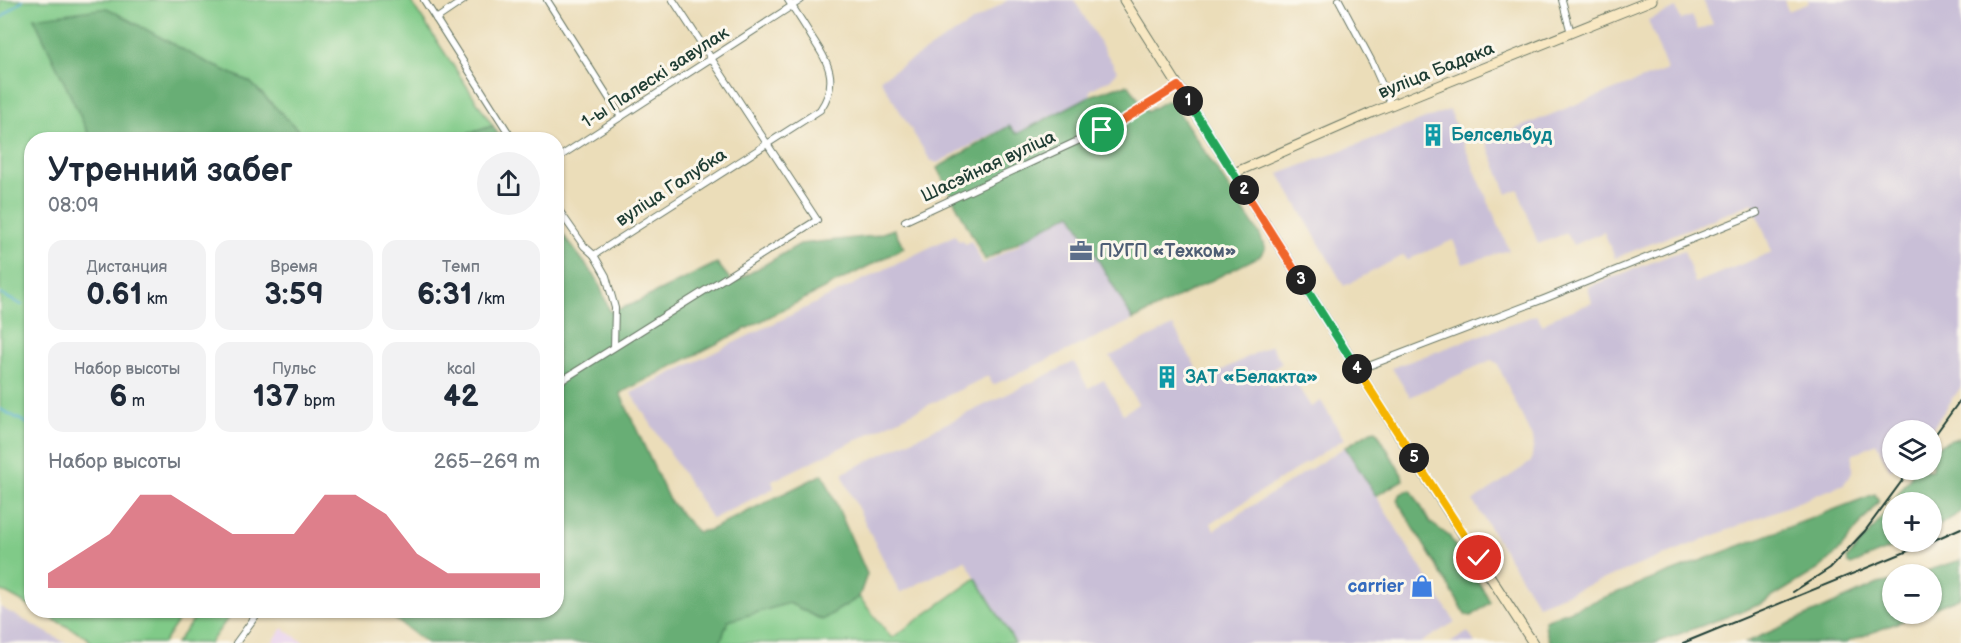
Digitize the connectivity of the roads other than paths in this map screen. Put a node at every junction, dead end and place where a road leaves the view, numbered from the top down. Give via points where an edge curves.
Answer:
1 (424, 0) edge
2 (464, 0) edge
3 (547, 0) edge
4 (673, 0) edge
5 (801, 0) edge
6 (1124, 0) edge
7 (1339, 0) edge
8 (1562, 0) edge
9 (1652, 0) edge
10 (790, 3) edge
11 (436, 19) junction
12 (1571, 33) junction
13 (711, 59) junction
14 (1178, 86) junction
15 (1391, 105) junction
16 (621, 117) junction
17 (508, 132) edge
18 (766, 143) junction
19 (564, 154) edge
20 (1234, 173) junction
21 (1757, 213) dead end
22 (564, 217) edge
23 (905, 221) dead end
24 (594, 255) junction
25 (614, 347) junction
26 (1358, 370) junction
27 (564, 379) edge
28 (254, 618) edge
29 (236, 643) edge
30 (1533, 643) edge

1 - 11 street
2 - 11 street
3 - 16 street
4 - 13 street
5 - 10 street, 1-ы Палескі завулак
6 - 14 main road
7 - 15 street
8 - 12 street
9 - 12 main road, вуліца Бадака
10 - 13 street, 1-ы Палескі завулак
10 - 18 street, вуліца Галубка via 823,54 831,86 820,110
11 - 17 street
12 - 15 main road, вуліца Бадака
13 - 16 street, 1-ы Палескі завулак
13 - 18 street
14 - 20 main road
14 - 23 street, Шасэйная вуліца via 1125,119
15 - 20 main road, вуліца Бадака
16 - 19 street, 1-ы Палескі завулак
18 - 24 street, вуліца Галубка
18 - 25 street via 817,220
20 - 26 main road
21 - 26 street
22 - 24 street
24 - 25 street via 606,276 615,308
25 - 27 street
26 - 30 main road
28 - 29 street

